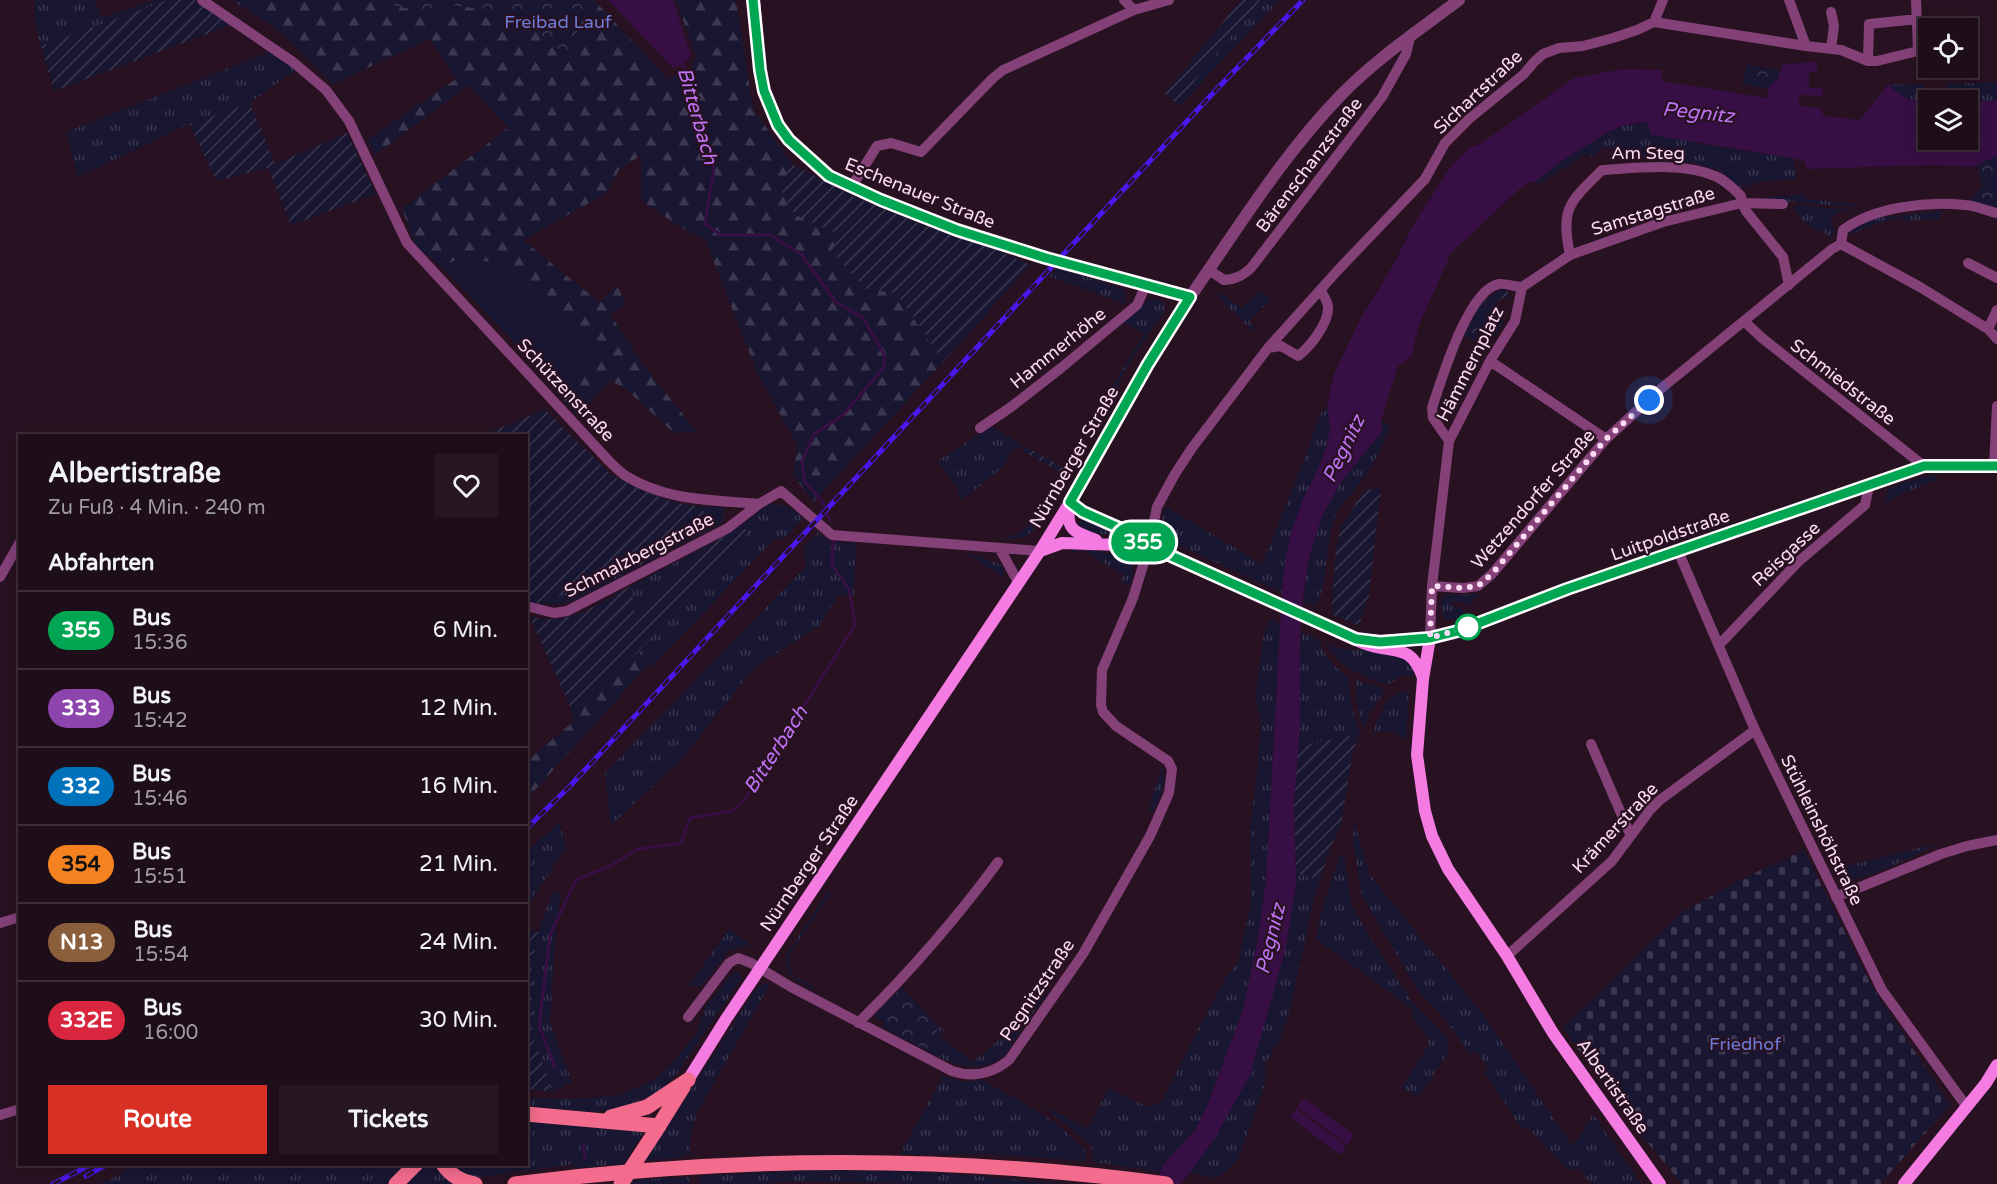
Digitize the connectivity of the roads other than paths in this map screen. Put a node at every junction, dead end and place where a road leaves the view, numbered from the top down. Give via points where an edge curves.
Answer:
1 (202, 0) edge
2 (754, 0) edge
3 (1124, 0) edge
4 (1169, 0) edge
5 (1459, 0) edge
6 (1663, 0) edge
7 (1789, 0) edge
8 (1916, 0) edge
9 (1134, 10) junction
10 (1831, 12) dead end
11 (1918, 19) joint
12 (1654, 22) junction
13 (1410, 38) junction
14 (1806, 46) junction
15 (1831, 49) junction
16 (1918, 51) edge
17 (1868, 61) junction
18 (852, 186) junction
19 (1742, 203) junction
20 (1783, 204) dead end
21 (1997, 213) edge
22 (1841, 244) junction
23 (1570, 255) junction
24 (1968, 263) dead end
25 (1209, 270) junction
26 (1997, 278) edge
27 (1146, 285) junction
28 (1789, 285) junction
29 (1522, 287) junction
30 (1320, 290) junction
31 (1190, 297) junction
32 (1997, 310) edge
33 (1744, 321) junction
34 (1988, 329) junction
35 (1997, 339) edge
36 (1268, 348) junction
37 (1490, 361) junction
38 (1997, 406) edge
39 (980, 428) dead end
40 (1606, 439) junction
41 (1449, 441) junction
42 (1924, 466) junction
43 (1995, 466) edge
44 (1869, 486) junction
45 (1070, 502) junction
46 (759, 504) junction
47 (1106, 544) junction
48 (1149, 546) junction
49 (1000, 549) junction
50 (1040, 551) junction
51 (1678, 551) junction
52 (15, 561) edge
53 (0, 577) edge
54 (1018, 582) junction
55 (1432, 586) junction
56 (528, 606) edge
57 (1430, 638) junction
58 (1356, 639) junction
59 (1719, 645) junction
60 (1423, 679) junction
61 (1103, 711) joint
62 (1755, 730) junction
63 (1591, 744) dead end
64 (1630, 834) junction
65 (1997, 840) edge
66 (998, 862) dead end
67 (1836, 897) junction
68 (18, 917) edge
69 (0, 923) edge
70 (1507, 956) junction
71 (760, 969) junction
72 (688, 1017) dead end
73 (858, 1023) junction
74 (1997, 1065) edge
75 (688, 1080) junction
76 (1967, 1107) junction
77 (18, 1110) edge
78 (528, 1114) edge
79 (0, 1115) edge
80 (590, 1119) junction
81 (657, 1129) junction
82 (414, 1166) edge
83 (445, 1166) edge
84 (396, 1184) edge
85 (475, 1184) edge
86 (515, 1184) edge
87 (621, 1184) edge
88 (1166, 1184) edge
89 (1660, 1184) edge
90 (1904, 1184) edge

1 - 46 street, Schützenstraße via 293,62 326,90 349,121 407,243 609,461 626,476 656,490 687,498
2 - 18 main road, Eschenauer Straße via 764,91 778,125 829,176
3 - 9 street
4 - 9 street
5 - 13 street, Nürnberger Straße
6 - 12 street
7 - 14 street
8 - 11 street
9 - 18 street via 1003,70 921,152 891,143 877,146
10 - 15 street
11 - 17 street via 1869,24
12 - 14 street
12 - 30 street, Sichartstraße via 1613,38 1543,54 1445,142 1425,179
13 - 25 street, Nürnberger Straße via 1376,63 1308,130
13 - 25 street, Bärenschanzstraße via 1406,54 1382,97 1251,268 1235,279 1224,280
14 - 15 street
15 - 17 street
16 - 17 street
18 - 27 main road, Eschenauer Straße via 957,230
19 - 20 street, Samstagstraße
19 - 23 street, Samstagstraße via 1663,222
19 - 23 street, Am Steg via 1732,187 1699,170 1602,170 1572,202 1567,214
19 - 28 street via 1783,257
21 - 22 street via 1968,205 1917,204 1857,220 1843,230
22 - 28 street, Wetzendorfer Straße
22 - 34 street
23 - 29 street
24 - 26 street
25 - 31 street, Nürnberger Straße
27 - 31 main road, Eschenauer Straße
27 - 39 street, Hammerhöhe via 1137,305
28 - 33 street, Wetzendorfer Straße
29 - 37 street, Hämmernplatz via 1515,321
29 - 41 street via 1500,284 1483,293 1453,344 1432,408 1433,418
30 - 36 street, Sichartstraße
30 - 36 street via 1328,305 1327,317 1304,351 1298,356 1281,346
31 - 45 main road, Nürnberger Straße
32 - 34 street
33 - 40 street, Wetzendorfer Straße
33 - 42 street, Schmiedstraße
34 - 35 street
36 - 48 street, Sichartstraße via 1175,474 1157,507
37 - 40 street
37 - 41 street, Hämmernplatz
38 - 43 street
40 - 55 street, Wetzendorfer Straße via 1478,586
41 - 55 street
42 - 43 main road, Luitpoldstraße
42 - 44 main road, Luitpoldstraße
44 - 51 main road, Luitpoldstraße
44 - 59 street, Reisgasse via 1865,505 1798,561
45 - 47 main road via 1067,521 1071,528
45 - 48 main road
45 - 50 main road, Nürnberger Straße
46 - 49 street, Schützenstraße via 781,491 832,535
46 - 56 street, Schmalzbergstraße via 728,528 567,611 554,613
47 - 48 main road
47 - 50 main road via 1062,543
48 - 58 main road
48 - 61 street, Sichartstraße via 1133,598 1102,670
49 - 50 street, Schützenstraße
49 - 54 street
50 - 54 main road, Nürnberger Straße
51 - 57 main road, Luitpoldstraße
51 - 59 street, Stühleinshöhstraße
52 - 53 street
54 - 71 main road, Nürnberger Straße
55 - 57 street
57 - 58 main road, Luitpoldstraße via 1380,642
57 - 60 main road, Albertistraße
58 - 60 main road via 1371,646 1405,651 1415,660
59 - 62 street, Stühleinshöhstraße
60 - 70 main road, Albertistraße via 1417,755 1432,836 1448,869
61 - 73 street, Pegnitzstraße via 1116,726 1168,761 1172,769 1169,794 1150,836 1083,954 1009,1060 981,1074 962,1074
62 - 64 street, Krämerstraße via 1660,800
62 - 67 street, Stühleinshöhstraße
63 - 64 street
64 - 70 street, Krämerstraße via 1611,861
65 - 67 street via 1941,854
66 - 73 street via 967,904
67 - 76 street, Stühleinshöhstraße via 1882,990
68 - 69 street
70 - 89 main road, Albertistraße via 1553,1033
71 - 72 street via 738,958 729,963
71 - 73 street, Pegnitzstraße
71 - 75 main road, Nürnberger Straße
74 - 76 main road
75 - 80 main road via 647,1107
75 - 81 main road
76 - 90 main road
77 - 79 street
78 - 80 main road
80 - 81 main road
81 - 87 main road, bridge
82 - 84 main road
83 - 85 main road via 460,1180
86 - 88 main road via 678,1168 850,1162 988,1167

